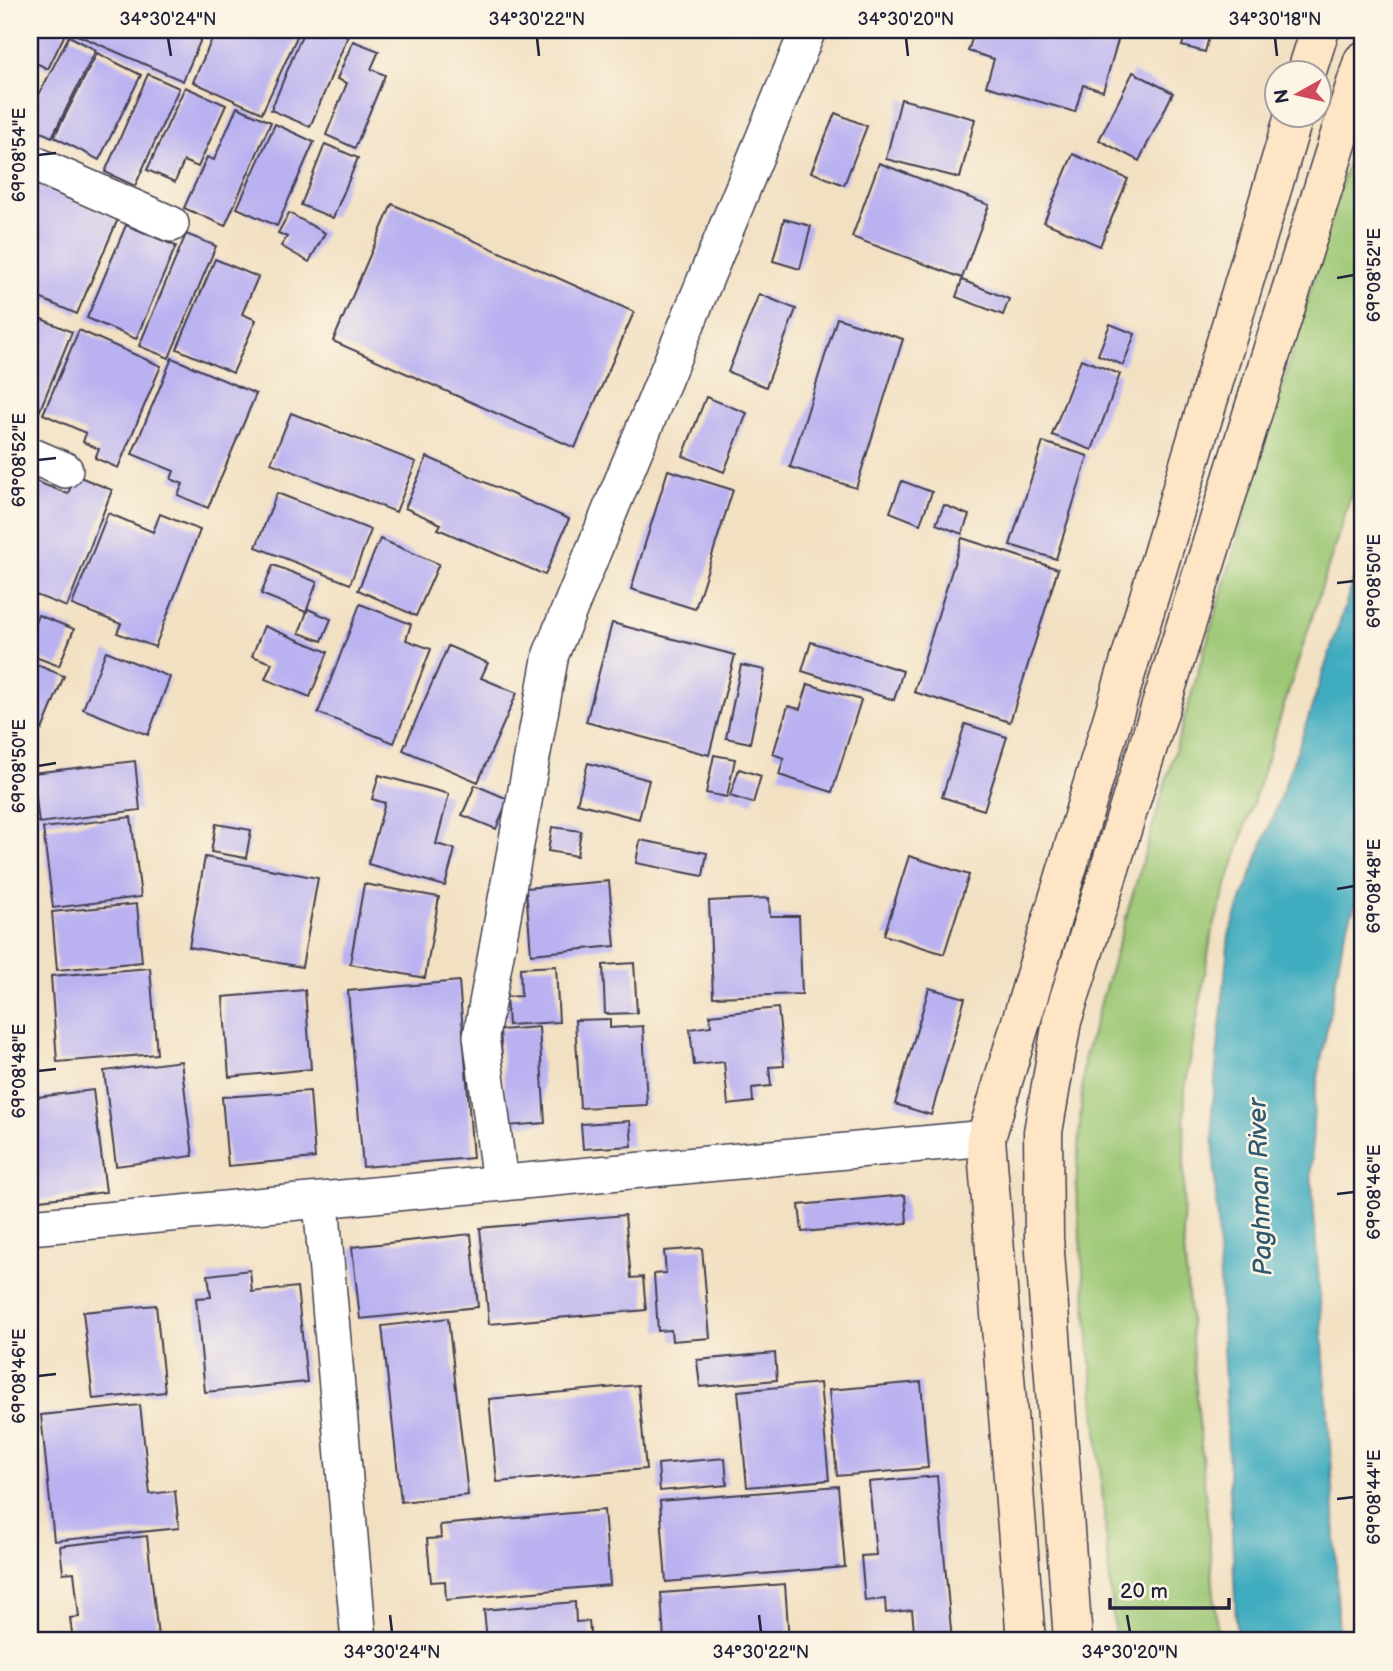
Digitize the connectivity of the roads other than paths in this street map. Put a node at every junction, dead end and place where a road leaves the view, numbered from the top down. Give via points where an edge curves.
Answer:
1 (808, 30) edge
2 (1320, 30) edge
3 (1310, 60) edge
4 (1363, 61) edge
5 (1290, 130) edge
6 (30, 162) edge
7 (171, 223) dead end
8 (30, 455) edge
9 (65, 470) dead end
10 (986, 1138) junction
11 (500, 1183) junction
12 (321, 1202) junction
13 (30, 1227) edge
14 (359, 1641) edge
15 (1026, 1641) edge
16 (1073, 1641) edge

1 - 11 street via 551,654 481,1036
2 - 3 main road
4 - 16 main road via 1060,1033 1042,1132 1044,1238
5 - 10 main road
6 - 7 street
8 - 9 street
10 - 11 street
10 - 15 main road
11 - 12 street
12 - 13 street
12 - 14 street

